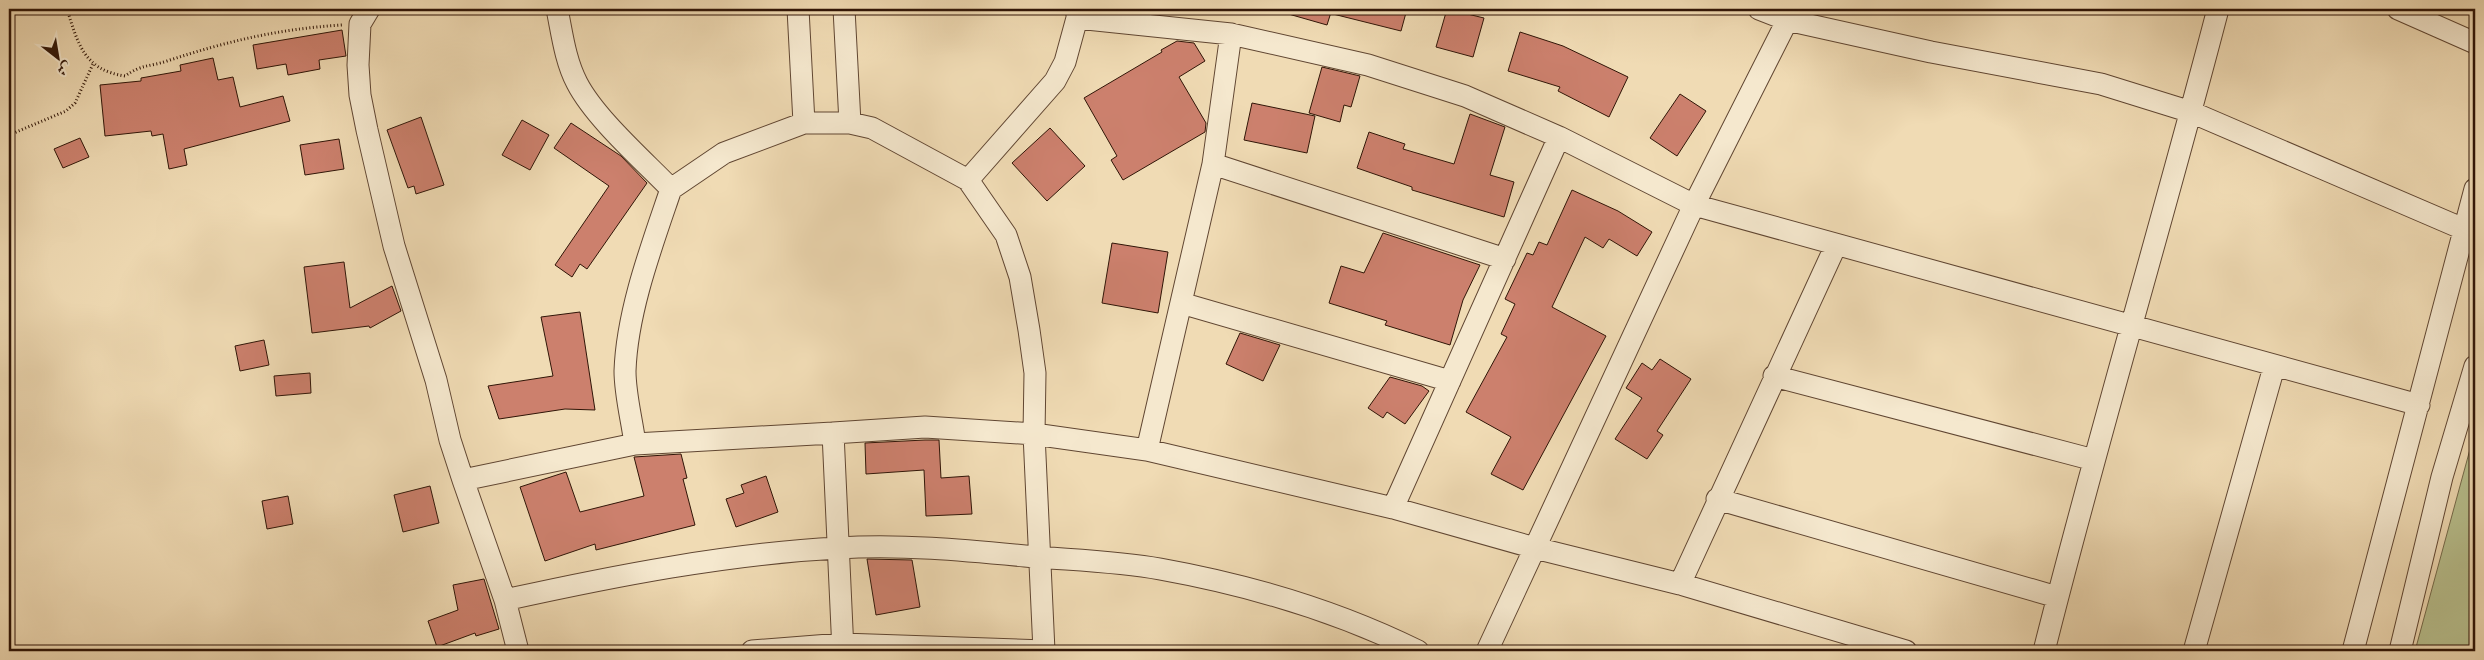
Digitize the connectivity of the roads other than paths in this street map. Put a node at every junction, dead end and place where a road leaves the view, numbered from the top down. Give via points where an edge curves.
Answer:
1 (557, 9) edge
2 (798, 9) edge
3 (844, 9) edge
4 (1759, 9) edge
5 (2218, 9) edge
6 (2398, 9) edge
7 (1077, 13) edge
8 (1790, 15) edge
9 (364, 16) edge
10 (1231, 34) junction
11 (2475, 43) edge
12 (2191, 112) junction
13 (804, 122) junction
14 (850, 123) junction
15 (1559, 138) junction
16 (1213, 164) junction
17 (968, 180) junction
18 (671, 189) junction
19 (2475, 189) edge
20 (1694, 205) junction
21 (2469, 231) edge
22 (1836, 245) junction
23 (1505, 259) junction
24 (1181, 303) junction
25 (2133, 326) junction
26 (2475, 366) edge
27 (2274, 367) junction
28 (1774, 376) junction
29 (1450, 381) junction
30 (2419, 405) junction
31 (833, 433) junction
32 (1034, 434) junction
33 (635, 444) junction
34 (1147, 450) junction
35 (2094, 460) junction
36 (463, 480) junction
37 (1717, 499) junction
38 (1393, 508) junction
39 (839, 548) junction
40 (1535, 548) junction
41 (1040, 557) junction
42 (1680, 584) junction
43 (2057, 597) junction
44 (505, 600) junction
45 (843, 648) edge
46 (518, 651) edge
47 (752, 651) edge
48 (1045, 651) edge
49 (1418, 651) edge
50 (1487, 651) edge
51 (1906, 651) edge
52 (2044, 651) edge
53 (2194, 651) edge
54 (2353, 651) edge
55 (2400, 651) edge

1 - 18 street via 568,63 592,107
2 - 13 street
3 - 14 street
4 - 8 street
5 - 12 street
6 - 11 street
7 - 10 street
7 - 17 street via 1065,62 1054,81
8 - 12 street via 1931,52 2100,84
8 - 20 street
9 - 36 street via 358,75 367,130 394,246
10 - 15 street via 1368,64 1465,96
10 - 16 street
12 - 21 street
12 - 25 street
13 - 14 street
13 - 18 street via 724,153
14 - 17 street via 872,128
15 - 20 street
15 - 23 street
16 - 23 street
16 - 24 street
17 - 32 street via 1006,235 1020,278 1035,374
18 - 33 street via 632,322 625,372
19 - 21 street
20 - 22 street
20 - 40 street
21 - 30 street
22 - 25 street
22 - 28 street
23 - 29 street
24 - 29 street
24 - 34 street
25 - 27 street
25 - 35 street
26 - 55 street via 2442,477
27 - 30 street
27 - 53 street
28 - 35 street
28 - 37 street
29 - 38 street
30 - 54 street
31 - 32 street via 925,427
31 - 33 street
31 - 39 street
32 - 34 street
32 - 41 street
33 - 36 street
34 - 38 street
35 - 43 street
36 - 44 street
37 - 42 street
37 - 43 street
38 - 40 street
39 - 41 street via 942,548
39 - 44 street via 716,561 595,580
39 - 45 street
40 - 42 street
40 - 50 street
41 - 48 street
41 - 49 street via 1158,568 1263,591 1376,631
42 - 51 street
43 - 52 street
44 - 46 street
45 - 47 street
45 - 48 street

